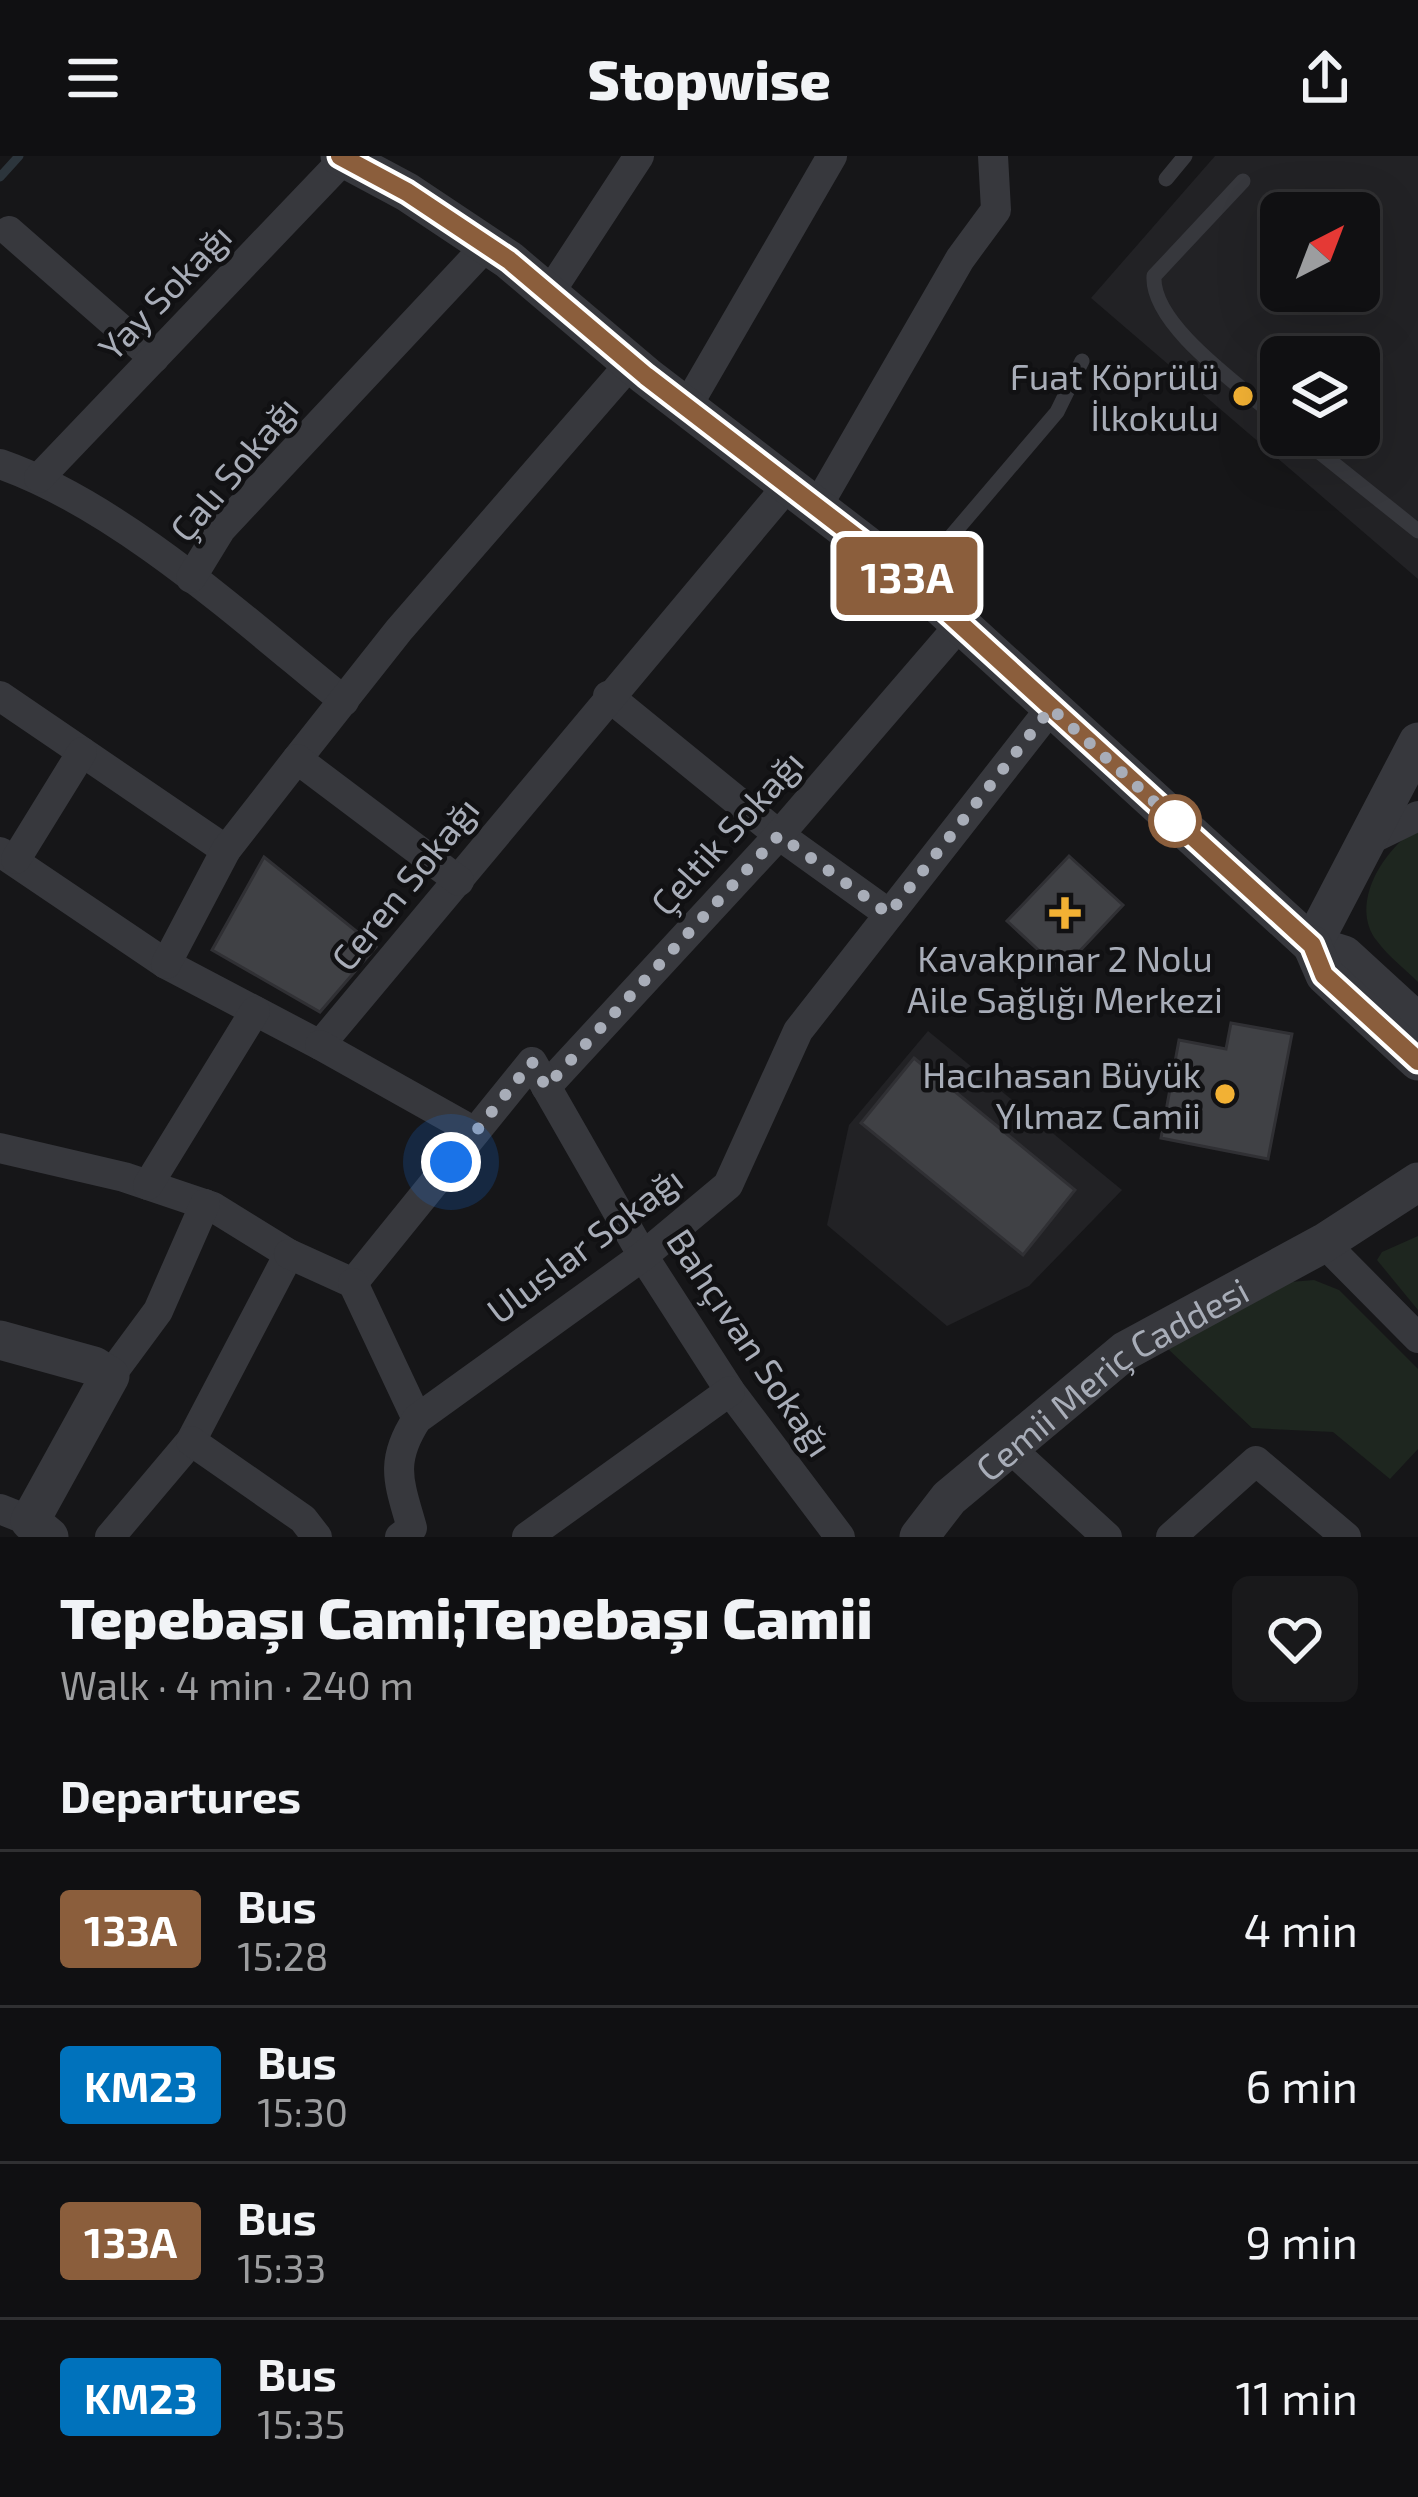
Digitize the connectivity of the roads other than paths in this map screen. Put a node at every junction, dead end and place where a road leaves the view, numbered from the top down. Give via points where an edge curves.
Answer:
1 (638, 156) edge
2 (832, 156) edge
3 (993, 156) edge
4 (1185, 156) edge
5 (343, 157) edge
6 (1166, 179) dead end
7 (1243, 181) dead end
8 (9, 232) dead end
9 (487, 245) junction
10 (550, 292) junction
11 (154, 358) junction
12 (1082, 361) dead end
13 (630, 364) junction
14 (1260, 402) edge
15 (686, 408) junction
16 (1324, 456) edge
17 (0, 464) edge
18 (39, 478) junction
19 (804, 494) junction
20 (1418, 531) edge
21 (191, 578) junction
22 (913, 581) junction
23 (959, 626) junction
24 (0, 696) edge
25 (608, 697) junction
26 (344, 700) junction
27 (1051, 708) junction
28 (1418, 742) edge
29 (82, 752) junction
30 (297, 759) junction
31 (1418, 816) edge
32 (779, 835) junction
33 (1367, 841) junction
34 (226, 850) junction
35 (8, 855) edge
36 (459, 881) junction
37 (889, 914) junction
38 (1312, 945) junction
39 (166, 964) junction
40 (255, 1011) junction
41 (1418, 1023) edge
42 (320, 1045) junction
43 (1418, 1061) edge
44 (539, 1074) junction
45 (475, 1132) junction
46 (0, 1148) edge
47 (148, 1185) junction
48 (1418, 1186) edge
49 (205, 1204) junction
50 (1400, 1208) edge
51 (1324, 1243) junction
52 (289, 1254) junction
53 (643, 1256) junction
54 (353, 1283) junction
55 (1418, 1338) edge
56 (0, 1340) edge
57 (110, 1376) junction
58 (730, 1391) junction
59 (417, 1419) junction
60 (191, 1441) junction
61 (1012, 1450) junction
62 (26, 1522) edge
63 (548, 1531) edge
64 (411, 1534) edge
65 (110, 1537) edge
66 (317, 1537) edge
67 (841, 1537) edge
68 (919, 1537) edge
69 (1108, 1537) edge
70 (1171, 1537) edge
71 (1346, 1537) edge

1 - 10 street
2 - 15 street
3 - 19 street, Ceren Sokağı via 996,210
4 - 6 lane
5 - 9 street
5 - 11 street, Yay Sokağı
7 - 14 lane via 1154,275 1153,296 1169,321
8 - 11 street
9 - 10 street
9 - 21 street, Çalı Sokağı via 221,530
10 - 13 street
11 - 18 street, Yay Sokağı
12 - 22 lane via 1057,412
13 - 15 street
13 - 26 street
15 - 19 street
16 - 20 lane
17 - 18 street, Çalı Sokağı
18 - 21 street, Çalı Sokağı
19 - 22 street
19 - 25 street, Ceren Sokağı
21 - 26 street
22 - 23 street
23 - 27 street
23 - 32 street, Çeltik Sokağı
24 - 29 street
25 - 32 street
25 - 36 street, Ceren Sokağı
26 - 30 street
27 - 37 street, Uluslar Sokağı
27 - 38 street
28 - 33 street
29 - 34 street
29 - 35 street
30 - 34 street
30 - 36 street
31 - 33 street
32 - 37 street
32 - 44 street, Çeltik Sokağı
33 - 38 street
34 - 39 street
35 - 39 street
36 - 42 street, Ceren Sokağı
37 - 53 street, Uluslar Sokağı via 798,1031 728,1185
38 - 41 street via 1344,955
38 - 43 street via 1324,975
39 - 40 street
40 - 42 street
40 - 47 street
42 - 45 street
44 - 45 street, Çeltik Sokağı
44 - 53 street, Bahçıvan Sokağı
45 - 54 street, Çeltik Sokağı
46 - 47 street
47 - 49 street
48 - 50 street, Cemii Meriç Caddesi
49 - 52 street
49 - 57 street via 158,1311
50 - 51 street, Cemii Meriç Caddesi
51 - 55 street
51 - 61 street, Cemii Meriç Caddesi via 1125,1351
52 - 54 street
52 - 60 street
53 - 58 street, Bahçıvan Sokağı
53 - 59 street, Uluslar Sokağı
54 - 59 street
56 - 57 street
57 - 62 street
58 - 63 street
58 - 67 street, Bahçıvan Sokağı
59 - 64 street via 400,1445 397,1476
60 - 65 street
60 - 66 street
61 - 68 street, Cemii Meriç Caddesi via 949,1498
61 - 69 street
70 - 71 street via 1256,1461

